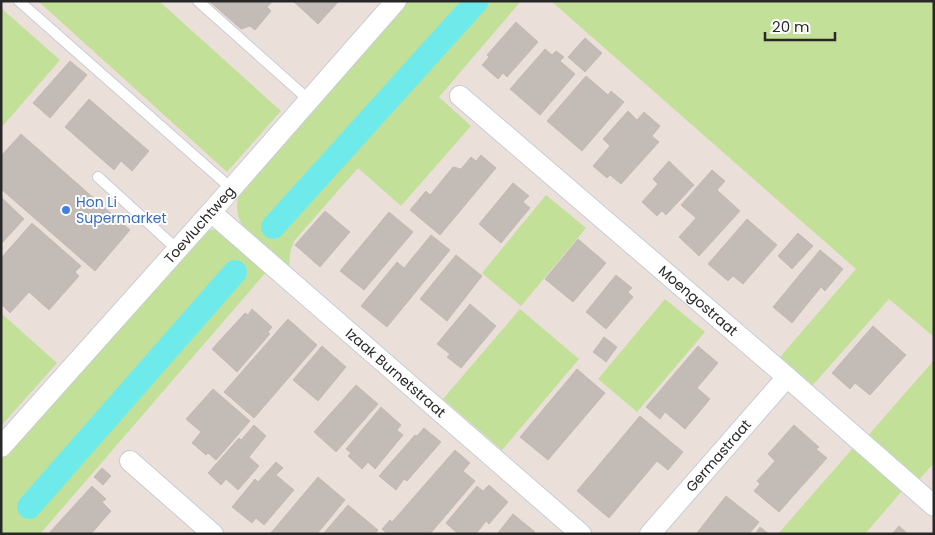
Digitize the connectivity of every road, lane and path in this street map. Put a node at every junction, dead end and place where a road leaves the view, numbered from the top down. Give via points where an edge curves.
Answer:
1 (19, 1) edge
2 (198, 1) edge
3 (396, 1) edge
4 (460, 96) dead end
5 (310, 100) junction
6 (98, 177) dead end
7 (232, 189) junction
8 (212, 212) junction
9 (178, 250) junction
10 (787, 377) junction
11 (1, 447) edge
12 (130, 461) dead end
13 (934, 506) edge
14 (214, 534) edge
15 (580, 534) edge
16 (650, 534) edge

1 - 7 lane
2 - 5 lane
3 - 5 street, Toevluchtweg
4 - 10 street, Moengostraat
5 - 7 street, Toevluchtweg
6 - 9 lane
7 - 8 street, Toevluchtweg
8 - 9 street, Toevluchtweg
8 - 15 street, Izaak Burnetstraat
9 - 11 street, Toevluchtweg
10 - 13 street, Moengostraat
10 - 16 street, Germastraat
12 - 14 street

